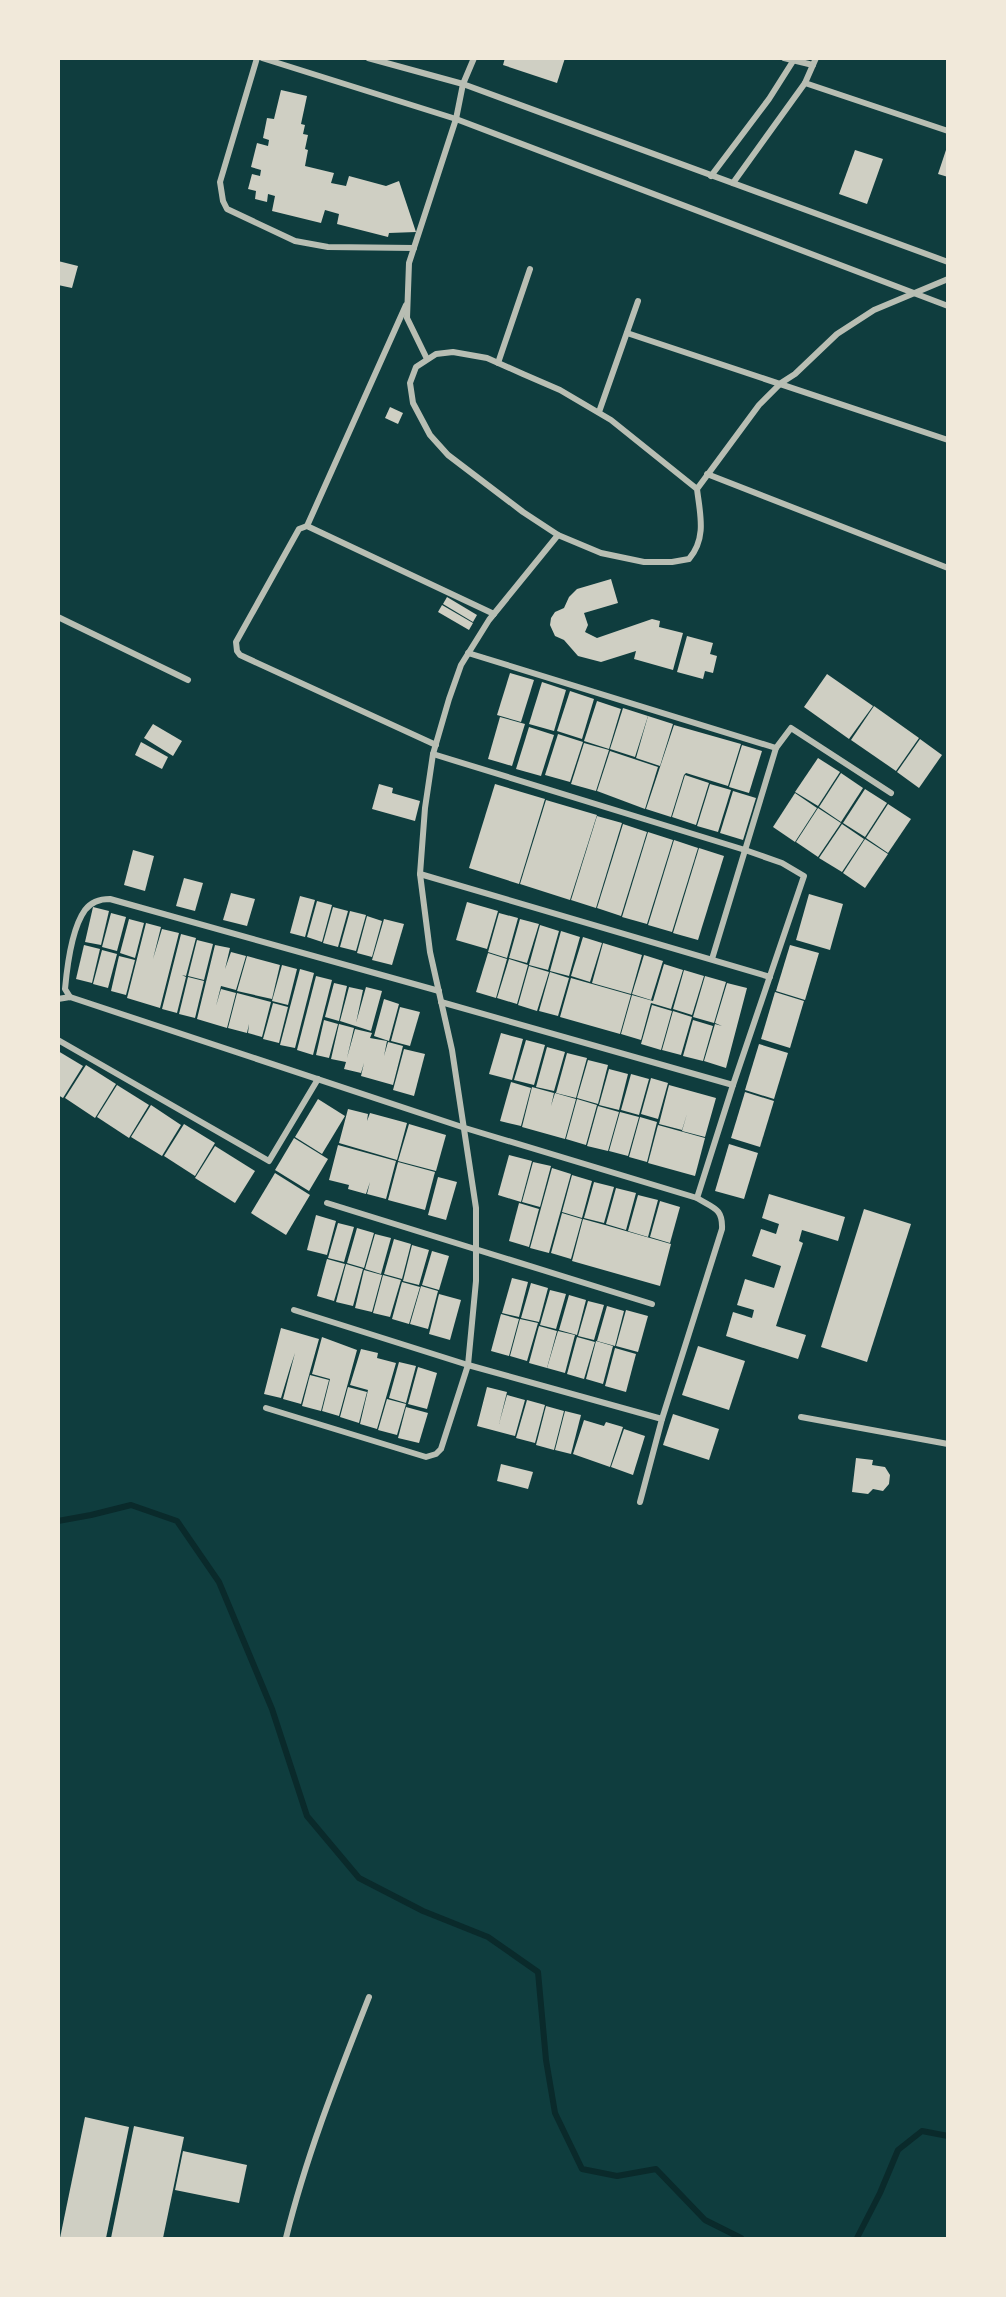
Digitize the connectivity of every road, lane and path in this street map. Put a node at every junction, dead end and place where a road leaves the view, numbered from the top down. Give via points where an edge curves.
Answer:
1 (257, 58) edge
2 (262, 58) edge
3 (369, 58) edge
4 (474, 58) edge
5 (784, 58) edge
6 (816, 58) edge
7 (794, 60) edge
8 (813, 65) junction
9 (805, 83) junction
10 (464, 84) junction
11 (456, 119) junction
12 (948, 130) edge
13 (711, 176) junction
14 (733, 183) junction
15 (414, 248) junction
16 (948, 262) edge
17 (530, 268) dead end
18 (948, 279) edge
19 (914, 294) junction
20 (408, 299) junction
21 (638, 301) dead end
22 (948, 306) edge
23 (627, 333) junction
24 (427, 359) junction
25 (498, 363) junction
26 (781, 382) junction
27 (598, 412) junction
28 (948, 440) edge
29 (707, 474) junction
30 (697, 489) junction
31 (307, 526) junction
32 (558, 535) junction
33 (948, 568) edge
34 (494, 614) junction
35 (58, 617) edge
36 (468, 653) junction
37 (188, 680) dead end
38 (436, 745) junction
39 (776, 748) junction
40 (434, 754) junction
41 (891, 793) dead end
42 (746, 850) junction
43 (420, 874) junction
44 (712, 960) junction
45 (770, 977) junction
46 (439, 991) junction
47 (70, 997) junction
48 (58, 999) edge
49 (441, 1002) junction
50 (58, 1040) edge
51 (318, 1079) junction
52 (733, 1085) junction
53 (465, 1128) junction
54 (697, 1198) junction
55 (327, 1203) dead end
56 (475, 1249) junction
57 (652, 1304) dead end
58 (294, 1310) dead end
59 (468, 1365) junction
60 (266, 1408) dead end
61 (801, 1417) dead end
62 (662, 1419) junction
63 (948, 1444) edge
64 (640, 1502) dead end
65 (369, 1997) dead end
66 (286, 2238) edge

1 - 15 street via 220,182 226,209 296,242
2 - 11 street
3 - 10 street
4 - 10 street
5 - 7 street
6 - 8 street
7 - 8 street
7 - 13 street
8 - 9 street
9 - 12 street
9 - 14 street
10 - 11 street
10 - 13 street
11 - 15 street
11 - 19 street
13 - 14 street
14 - 16 street
15 - 20 street
17 - 25 street
18 - 19 street
19 - 22 street
19 - 26 street via 874,309 837,334 795,374
20 - 24 street via 407,318
20 - 31 street
21 - 23 street
23 - 26 street
23 - 27 street
24 - 25 street via 453,352
24 - 32 street via 416,367 410,383 413,404 430,435 448,455
25 - 27 street via 560,390
26 - 28 street
26 - 29 street
27 - 30 street
29 - 30 street
29 - 33 street
30 - 32 street via 702,529 696,551 689,559 644,562 601,553
31 - 34 street
31 - 38 street via 299,529 236,642 237,651
32 - 34 street
34 - 36 street
35 - 37 street
36 - 38 street
36 - 39 street
38 - 40 street
39 - 41 street via 791,728
39 - 42 street
40 - 42 street
40 - 43 street
42 - 44 street
42 - 45 street via 782,862 804,876
43 - 44 street
43 - 46 street
44 - 45 street
45 - 52 street
46 - 47 street via 101,899 85,910 78,924 66,975 65,989
46 - 49 street
47 - 48 street
47 - 51 street
49 - 52 street
49 - 53 street
50 - 51 street via 269,1161
51 - 53 street
52 - 54 street
53 - 54 street
53 - 56 street via 476,1208
54 - 62 street via 721,1213 722,1229
55 - 56 street
56 - 57 street
56 - 59 street
58 - 59 street
59 - 60 street via 441,1449 430,1457
59 - 62 street
61 - 63 street
62 - 64 street
65 - 66 street via 339,2073

